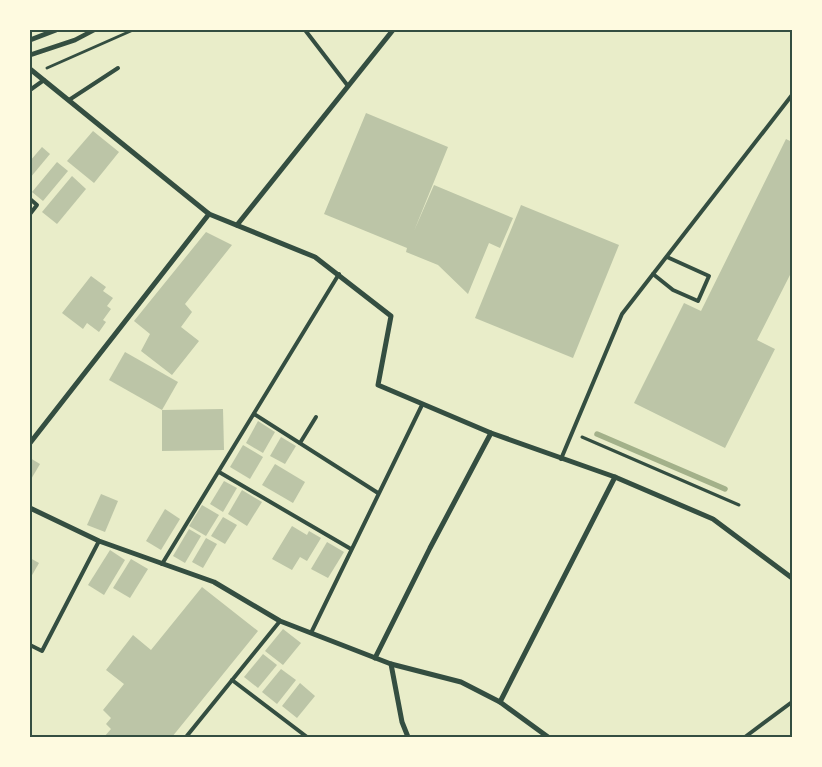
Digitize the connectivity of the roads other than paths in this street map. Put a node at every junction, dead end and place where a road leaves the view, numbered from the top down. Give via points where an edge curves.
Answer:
1 (56, 30) edge
2 (94, 30) edge
3 (304, 30) edge
4 (392, 30) edge
5 (30, 40) edge
6 (30, 55) edge
7 (118, 68) dead end
8 (32, 71) edge
9 (44, 80) junction
10 (348, 86) junction
11 (30, 90) edge
12 (792, 95) edge
13 (69, 100) junction
14 (30, 199) edge
15 (30, 214) edge
16 (209, 214) junction
17 (237, 225) junction
18 (667, 256) junction
19 (340, 274) junction
20 (653, 274) junction
21 (422, 405) junction
22 (254, 414) junction
23 (316, 418) dead end
24 (491, 433) junction
25 (30, 443) edge
26 (300, 443) junction
27 (561, 459) junction
28 (219, 472) junction
29 (615, 477) junction
30 (378, 494) junction
31 (30, 508) edge
32 (99, 541) junction
33 (351, 549) junction
34 (162, 564) junction
35 (792, 578) edge
36 (280, 621) junction
37 (311, 634) junction
38 (30, 645) edge
39 (375, 658) junction
40 (391, 664) junction
41 (232, 680) junction
42 (500, 702) junction
43 (792, 702) edge
44 (186, 737) edge
45 (307, 737) edge
46 (408, 737) edge
47 (548, 737) edge
48 (745, 737) edge

1 - 5 street
2 - 6 street
3 - 10 lane
4 - 10 street
7 - 13 lane
8 - 9 street
9 - 11 lane
9 - 13 street
10 - 17 street
12 - 18 lane
13 - 16 street
14 - 15 lane via 37,205
16 - 17 street
16 - 25 street
17 - 19 street via 315,257
18 - 20 lane
18 - 20 lane via 709,276 698,301 673,290
19 - 21 street via 391,316 378,385
19 - 22 lane
20 - 27 lane via 622,314
21 - 24 street
21 - 30 lane
22 - 26 lane
22 - 28 lane
23 - 26 lane
24 - 27 street
24 - 39 street
26 - 30 lane
27 - 29 street
28 - 33 lane
28 - 34 lane
29 - 35 street via 713,519
29 - 42 street
30 - 33 lane
31 - 32 street
32 - 34 street
32 - 38 lane via 42,651
33 - 37 lane
34 - 36 street via 214,582
36 - 37 street
36 - 41 lane
37 - 39 street
39 - 40 street
40 - 42 street via 460,682
40 - 46 street
41 - 44 lane
41 - 45 lane
42 - 47 street
43 - 48 lane

